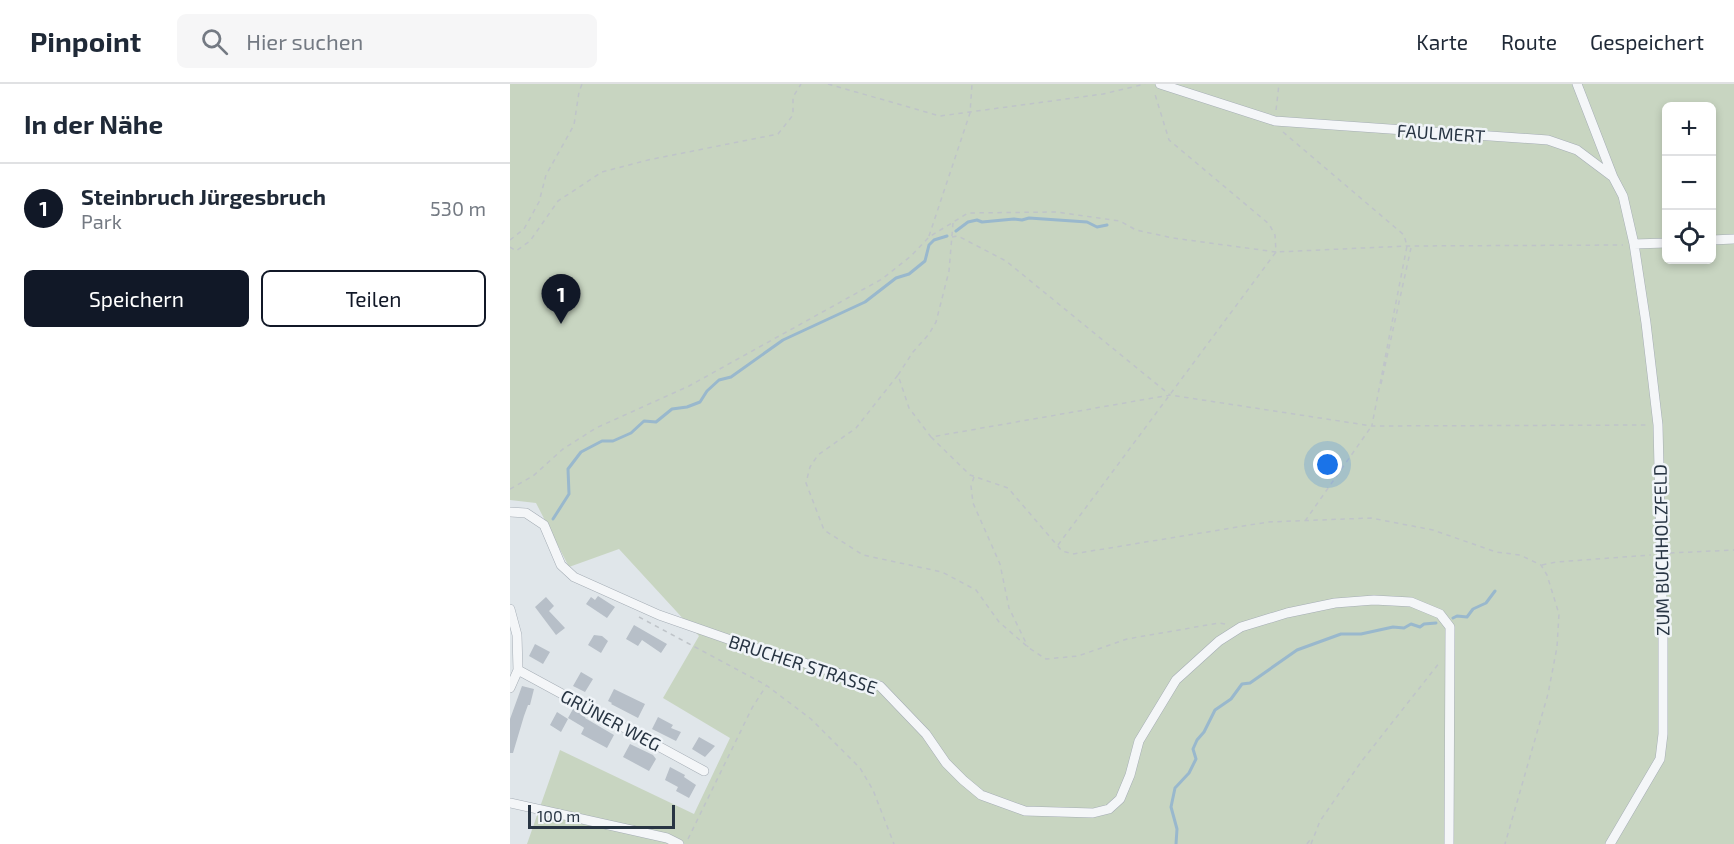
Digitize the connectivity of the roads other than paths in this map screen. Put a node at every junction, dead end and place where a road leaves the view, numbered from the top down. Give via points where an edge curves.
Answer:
1 (1160, 84) edge
2 (1577, 84) edge
3 (1613, 177) junction
4 (1734, 238) edge
5 (1716, 240) edge
6 (1662, 243) edge
7 (1634, 244) junction
8 (510, 512) edge
9 (526, 513) junction
10 (510, 518) edge
11 (510, 609) edge
12 (518, 670) junction
13 (510, 688) edge
14 (704, 771) dead end
15 (510, 803) edge
16 (681, 844) edge
17 (1449, 844) edge
18 (1610, 844) edge

1 - 3 street, FAULMERT via 1271,121 1548,140 1577,150
2 - 3 street
3 - 7 street, FAULMERT via 1623,196
4 - 5 street
6 - 7 street
7 - 18 street, ZUM BUCHHOLZFELD via 1658,424 1663,734 1660,759
8 - 9 street
9 - 10 street
9 - 17 street, BRUCHER STRASSE via 544,525 561,565 574,577 659,615 880,686 963,780 981,795 1025,811 1093,813 1109,809 1120,799 1139,741 1176,680 1219,641 1241,627 1335,603 1411,602 1440,614 1450,627
11 - 12 street via 517,635
12 - 13 street
12 - 14 street, GRÜNER WEG
15 - 16 street

